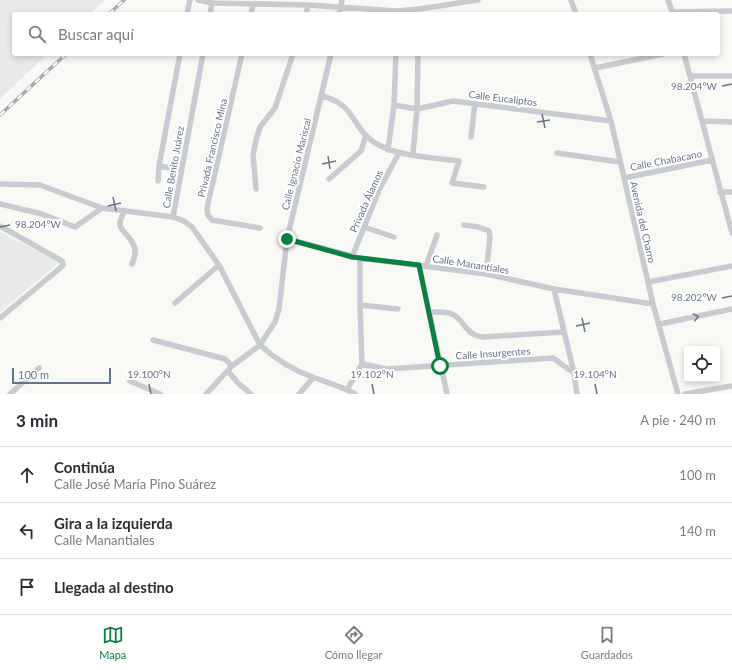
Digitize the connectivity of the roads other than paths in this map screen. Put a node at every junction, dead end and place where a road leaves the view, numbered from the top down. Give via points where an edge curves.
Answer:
1 (190, 0) edge
2 (198, 0) edge
3 (342, 0) edge
4 (478, 0) edge
5 (572, 0) edge
6 (668, 0) edge
7 (212, 3) junction
8 (253, 4) junction
9 (308, 5) junction
10 (341, 7) junction
11 (732, 10) edge
12 (187, 12) edge
13 (210, 12) edge
14 (251, 12) edge
15 (306, 12) edge
16 (340, 12) edge
17 (397, 12) edge
18 (419, 12) edge
19 (575, 12) edge
20 (672, 12) edge
21 (692, 12) edge
22 (180, 56) edge
23 (203, 56) edge
24 (242, 56) edge
25 (292, 56) edge
26 (330, 56) edge
27 (396, 56) edge
28 (418, 56) edge
29 (591, 56) edge
30 (653, 56) edge
31 (685, 56) edge
32 (595, 68) junction
33 (690, 76) junction
34 (732, 76) edge
35 (321, 96) junction
36 (475, 103) junction
37 (394, 105) junction
38 (417, 109) junction
39 (611, 121) junction
40 (703, 121) junction
41 (732, 122) edge
42 (366, 135) junction
43 (471, 137) dead end
44 (388, 150) junction
45 (398, 153) junction
46 (557, 153) dead end
47 (413, 154) junction
48 (712, 160) junction
49 (620, 162) junction
50 (159, 166) junction
51 (182, 170) junction
52 (624, 178) junction
53 (329, 179) dead end
54 (158, 181) dead end
55 (0, 184) edge
56 (484, 187) dead end
57 (256, 188) dead end
58 (720, 192) junction
59 (732, 192) edge
60 (0, 204) edge
61 (732, 205) edge
62 (725, 206) junction
63 (102, 208) junction
64 (125, 211) junction
65 (174, 217) junction
66 (464, 225) dead end
67 (0, 226) edge
68 (364, 227) junction
69 (260, 228) dead end
70 (732, 233) edge
71 (437, 235) dead end
72 (394, 236) dead end
73 (287, 239) junction
74 (352, 257) junction
75 (360, 258) junction
76 (132, 264) dead end
77 (219, 265) junction
78 (419, 265) junction
79 (426, 266) junction
80 (732, 266) edge
81 (486, 274) junction
82 (648, 282) junction
83 (554, 290) junction
84 (175, 303) dead end
85 (653, 304) junction
86 (360, 305) junction
87 (398, 309) dead end
88 (732, 309) edge
89 (429, 312) junction
90 (0, 318) edge
91 (660, 324) junction
92 (563, 332) junction
93 (153, 340) dead end
94 (260, 345) junction
95 (362, 364) junction
96 (232, 366) junction
97 (440, 366) junction
98 (39, 368) dead end
99 (228, 371) junction
100 (574, 373) junction
101 (313, 378) junction
102 (130, 381) dead end
103 (732, 386) edge
104 (347, 390) junction
105 (10, 394) edge
106 (160, 394) edge
107 (206, 394) edge
108 (251, 394) edge
109 (299, 394) edge
110 (355, 394) edge
111 (447, 394) edge
112 (577, 394) edge
113 (678, 394) edge
114 (685, 394) edge

1 - 12 street
2 - 7 street
3 - 10 street
4 - 18 street
5 - 19 street
6 - 20 street
7 - 8 street
7 - 13 street
8 - 9 street
8 - 14 street
9 - 10 street
9 - 15 street
10 - 16 street
10 - 17 street
11 - 21 street
17 - 18 street
22 - 50 street
23 - 51 street, Calle Benito Juárez
24 - 69 street, Privada Francisco Mina via 207,208 212,220
25 - 57 street via 275,108 260,126 256,140 253,155
26 - 35 street, Calle Ignacio Mariscal
27 - 37 street
28 - 38 street
29 - 32 street, Avenida del Charro
30 - 32 street
31 - 33 street
32 - 39 street, Avenida del Charro
33 - 34 street
33 - 40 street
35 - 42 street via 341,103
35 - 73 street, Calle Ignacio Mariscal
36 - 38 street, Calle Eucaliptos via 453,101
36 - 39 street, Calle Eucaliptos
36 - 43 street
37 - 38 street, Calle Eucaliptos
37 - 44 street
38 - 47 street
39 - 49 street, Avenida del Charro
40 - 41 street
40 - 48 street
42 - 44 street
42 - 53 street via 361,151
44 - 45 street
45 - 47 street
45 - 68 street, Privada Álamos
46 - 49 street
47 - 56 street via 459,161 452,183
48 - 52 street, Calle Chabacano
48 - 58 street
49 - 52 street, Avenida del Charro
50 - 51 street
50 - 54 street
51 - 65 street, Calle Benito Juárez
52 - 82 street, Avenida del Charro
55 - 63 street via 40,185
58 - 59 street
58 - 62 street
60 - 63 street via 42,214 74,226
61 - 62 street
62 - 70 street
63 - 64 street
64 - 65 street
64 - 76 street via 119,224 134,245
65 - 77 street, Calle Benito Juárez via 192,227
66 - 81 street via 489,231
67 - 90 street via 62,261 63,265
68 - 72 street
68 - 74 street, Privada Álamos
71 - 79 street
73 - 74 street, Calle Manantiales
73 - 94 street, Calle Ignacio Mariscal via 279,309 275,322
74 - 75 street, Calle Manantiales
75 - 78 street, Calle Manantiales
75 - 86 street
77 - 84 street
77 - 94 street, Calle Benito Juárez
78 - 79 street, Calle Manantiales
78 - 89 street
79 - 81 street, Calle Manantiales
80 - 82 street
81 - 83 street, Calle Manantiales
82 - 85 street, Avenida del Charro
83 - 85 street, Calle Manantiales
83 - 92 street
85 - 91 street, Avenida del Charro
86 - 87 street
86 - 95 street
91 -> 88 street
89 - 92 street via 452,314 468,330 484,337
89 - 97 street
91 - 113 street, Avenida del Charro
92 - 100 street
93 - 96 street via 225,359
94 - 96 street, Calle Ignacio Mariscal
94 - 101 street, Calle Benito Juárez via 276,358
95 - 97 street, Calle Insurgentes via 387,369
95 - 104 street
96 - 99 street, Calle Ignacio Mariscal
97 - 100 street, Calle Insurgentes via 553,358
97 - 111 street
98 - 105 street
99 - 107 street, Calle Ignacio Mariscal
99 - 108 street
100 - 112 street
101 - 104 street, Calle Benito Juárez
101 - 109 street
102 - 106 street
103 - 114 street
104 - 110 street, Calle Benito Juárez

